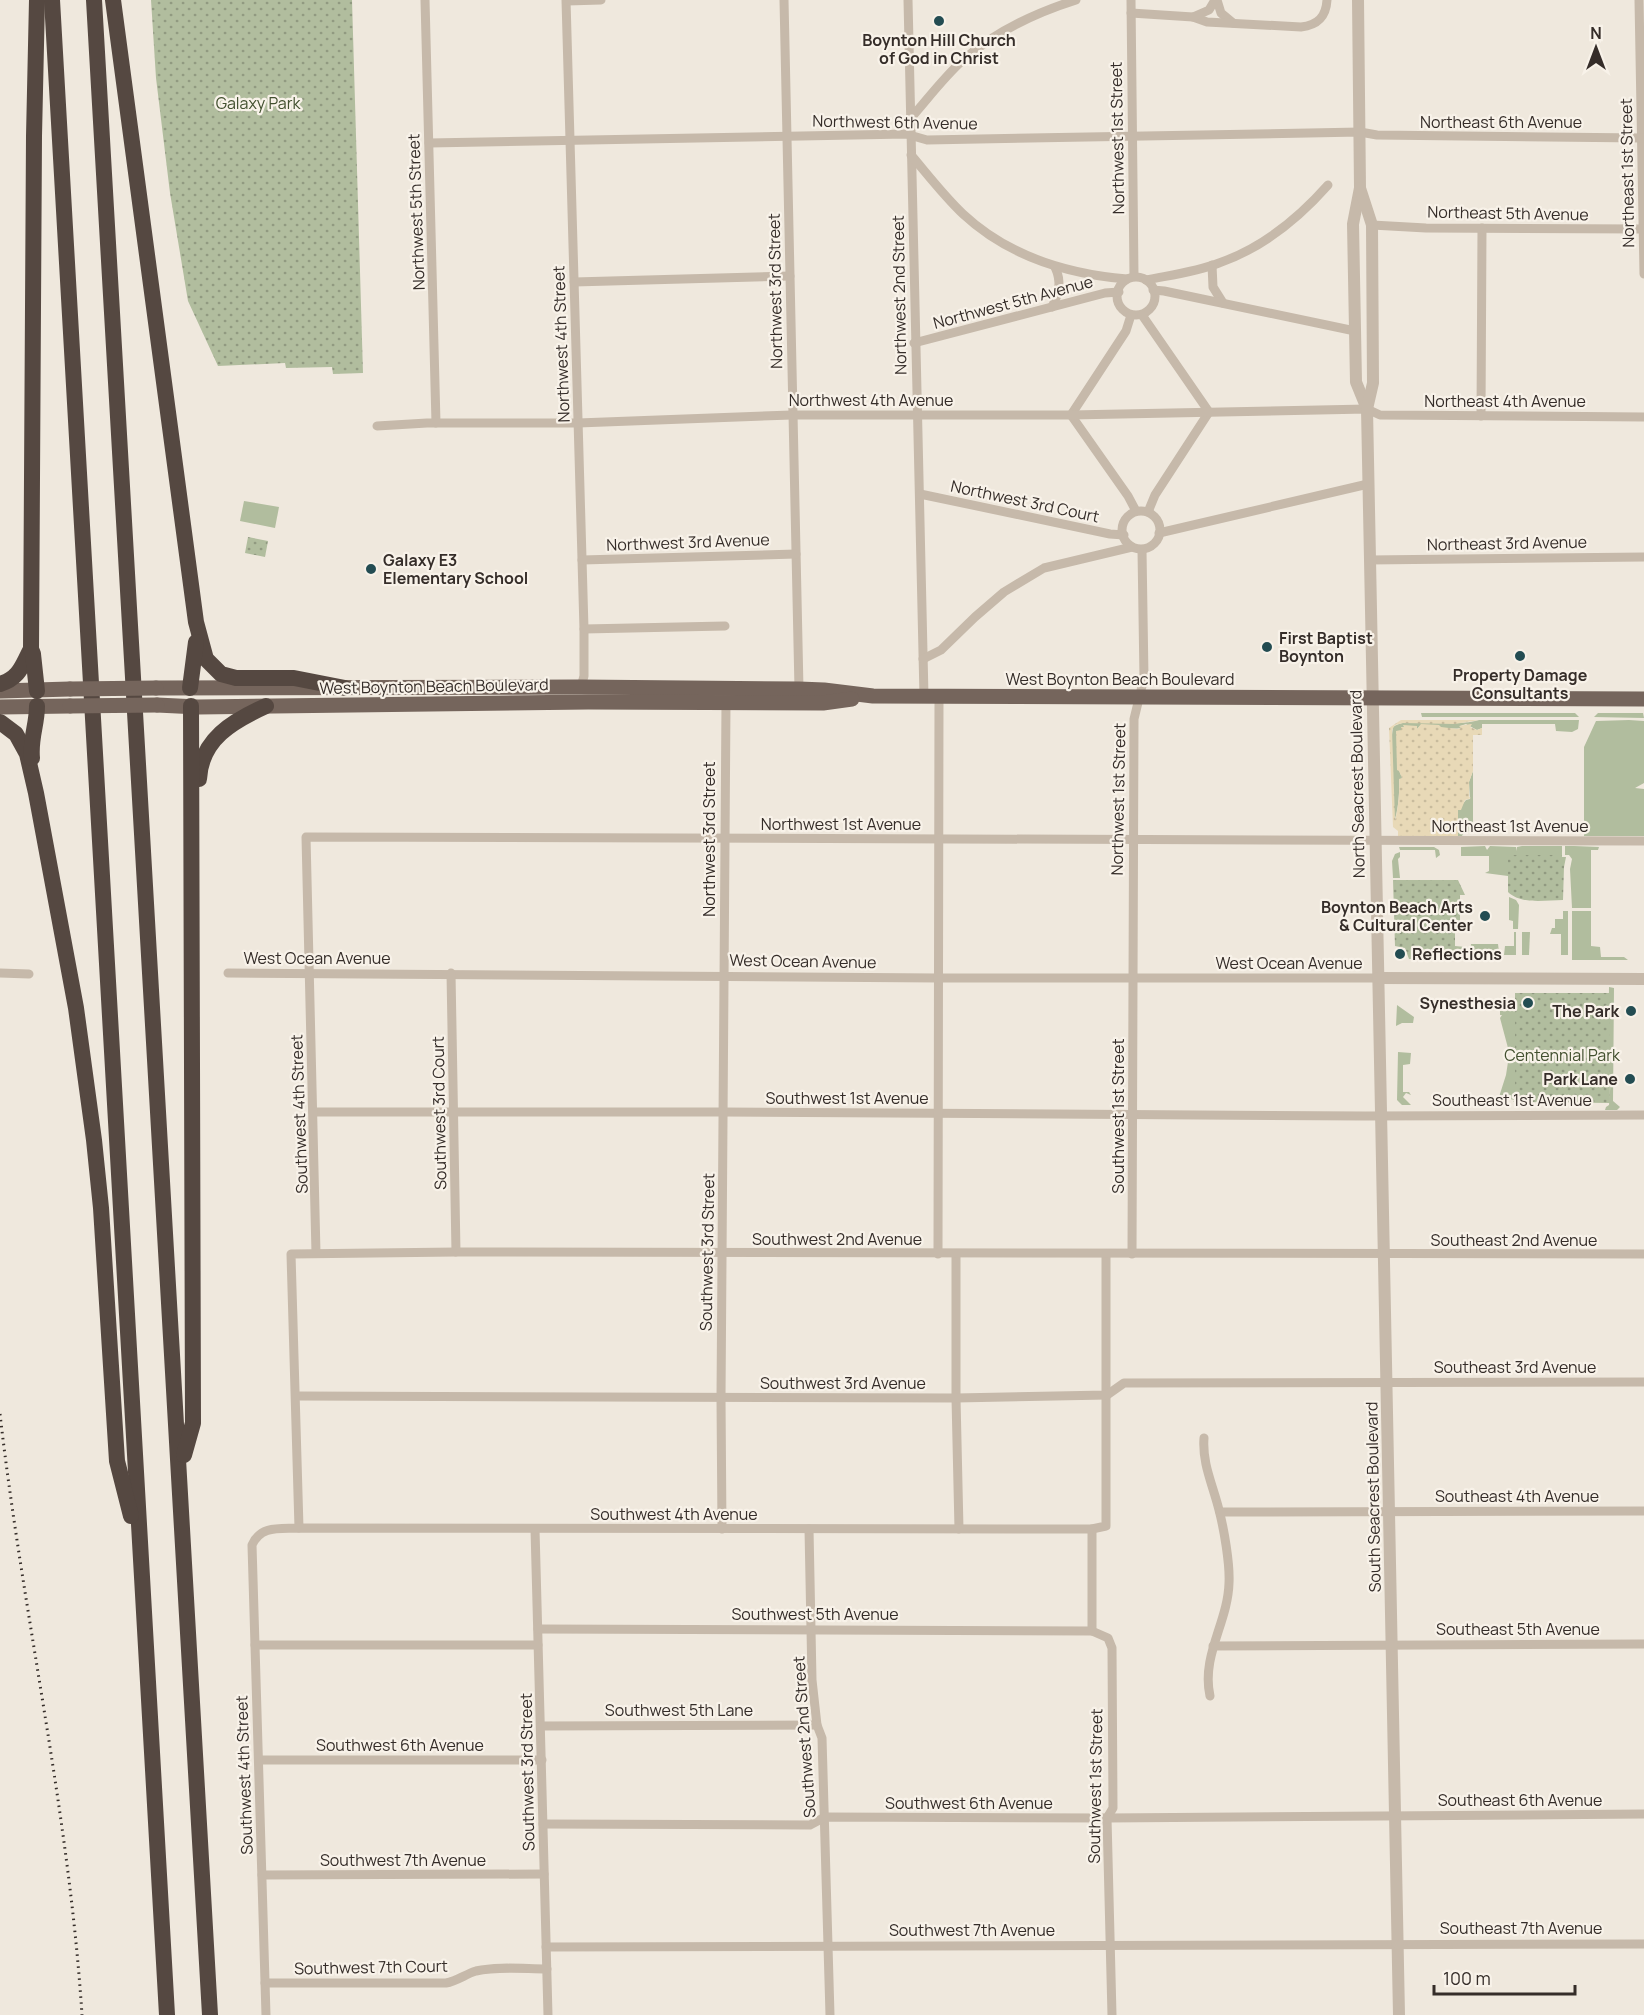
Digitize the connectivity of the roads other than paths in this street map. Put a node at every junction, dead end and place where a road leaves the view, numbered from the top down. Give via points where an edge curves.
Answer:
1 (38, 0) edge
2 (52, 0) edge
3 (94, 0) edge
4 (113, 0) edge
5 (425, 0) edge
6 (567, 0) edge
7 (601, 0) edge
8 (784, 0) edge
9 (908, 0) edge
10 (1076, 0) edge
11 (1131, 0) edge
12 (1216, 0) edge
13 (1327, 0) edge
14 (1358, 0) edge
15 (1639, 0) edge
16 (1053, 3) edge
17 (1131, 13) junction
18 (1193, 18) junction
19 (1233, 23) junction
20 (1643, 117) edge
21 (910, 119) junction
22 (1360, 132) junction
23 (910, 134) junction
24 (1132, 135) junction
25 (788, 136) junction
26 (1642, 138) junction
27 (570, 142) junction
28 (429, 143) junction
29 (911, 155) junction
30 (1328, 185) dead end
31 (1360, 188) junction
32 (1372, 225) junction
33 (1482, 228) junction
34 (1643, 230) edge
35 (1212, 265) junction
36 (1055, 267) junction
37 (1644, 274) edge
38 (790, 276) junction
39 (1131, 278) junction
40 (1146, 280) junction
41 (574, 282) junction
42 (1153, 290) junction
43 (1119, 292) junction
44 (1223, 303) junction
45 (1052, 307) junction
46 (1131, 315) junction
47 (1142, 315) junction
48 (1355, 331) junction
49 (914, 343) junction
50 (1367, 409) junction
51 (1209, 412) junction
52 (916, 415) junction
53 (1071, 415) junction
54 (792, 416) junction
55 (1481, 416) junction
56 (1644, 417) edge
57 (436, 423) junction
58 (578, 423) junction
59 (376, 426) dead end
60 (1368, 484) junction
61 (920, 494) junction
62 (1136, 512) junction
63 (1148, 512) junction
64 (1159, 533) junction
65 (1124, 535) junction
66 (1132, 547) junction
67 (1142, 550) junction
68 (796, 554) junction
69 (1644, 557) edge
70 (582, 560) junction
71 (1369, 560) junction
72 (196, 622) junction
73 (725, 626) dead end
74 (584, 629) junction
75 (31, 649) junction
76 (923, 659) junction
77 (0, 684) edge
78 (581, 687) junction
79 (190, 688) junction
80 (345, 688) junction
81 (799, 689) junction
82 (0, 691) edge
83 (867, 696) junction
84 (931, 696) junction
85 (1138, 697) junction
86 (37, 699) junction
87 (1371, 699) junction
88 (1644, 699) edge
89 (726, 703) junction
90 (479, 704) junction
91 (191, 706) junction
92 (266, 706) junction
93 (0, 707) edge
94 (0, 722) edge
95 (36, 793) junction
96 (192, 836) junction
97 (723, 839) junction
98 (938, 839) junction
99 (1132, 840) junction
100 (1375, 840) junction
101 (1644, 841) edge
102 (0, 973) edge
103 (228, 973) dead end
104 (451, 973) junction
105 (29, 974) dead end
106 (310, 974) junction
107 (724, 976) junction
108 (1132, 977) junction
109 (938, 978) junction
110 (1378, 978) junction
111 (1644, 979) edge
112 (313, 1112) junction
113 (723, 1112) junction
114 (454, 1113) junction
115 (938, 1113) junction
116 (1133, 1115) junction
117 (1644, 1115) edge
118 (1380, 1116) junction
119 (456, 1252) junction
120 (316, 1253) junction
121 (723, 1254) junction
122 (938, 1254) junction
123 (956, 1254) junction
124 (1106, 1254) junction
125 (1132, 1254) junction
126 (1644, 1254) edge
127 (1383, 1255) junction
128 (1644, 1382) edge
129 (1387, 1383) junction
130 (1107, 1395) junction
131 (296, 1396) junction
132 (721, 1398) junction
133 (956, 1398) junction
134 (1204, 1438) dead end
135 (180, 1470) junction
136 (1390, 1511) junction
137 (1644, 1511) edge
138 (1220, 1512) junction
139 (299, 1528) junction
140 (536, 1528) junction
141 (723, 1528) junction
142 (809, 1528) junction
143 (959, 1529) junction
144 (1092, 1530) junction
145 (257, 1535) joint
146 (141, 1558) junction
147 (538, 1629) junction
148 (813, 1629) junction
149 (1092, 1631) junction
150 (255, 1644) junction
151 (538, 1644) junction
152 (1644, 1644) edge
153 (1392, 1645) junction
154 (1214, 1646) junction
155 (1210, 1696) dead end
156 (817, 1725) junction
157 (541, 1726) junction
158 (259, 1761) junction
159 (542, 1761) junction
160 (1644, 1814) edge
161 (1396, 1816) junction
162 (825, 1817) junction
163 (1107, 1818) junction
164 (543, 1824) junction
165 (544, 1874) junction
166 (262, 1875) junction
167 (1397, 1943) junction
168 (1110, 1944) junction
169 (1644, 1944) edge
170 (828, 1946) junction
171 (546, 1947) junction
172 (165, 1968) junction
173 (547, 1970) junction
174 (265, 1983) junction
175 (158, 2015) edge
176 (167, 2015) edge
177 (210, 2015) edge
178 (266, 2015) edge
179 (548, 2015) edge
180 (830, 2015) edge
181 (1112, 2015) edge
182 (1399, 2015) edge

1 - 75 highway
2 - 146 highway
3 - 135 highway
4 - 72 highway
5 - 28 street, Northwest 5th Street
6 - 7 street
6 - 27 street, Northwest 4th Street
8 - 25 street, Northwest 3rd Street
9 - 21 street, Northwest 2nd Street
10 - 16 street
11 - 17 street, Northwest 1st Street
12 - 18 street via 1209,10
12 - 19 street via 1221,13
13 - 19 street via 1324,15 1307,26
14 - 22 street, North Seacrest Boulevard
15 - 20 street, Northeast 1st Street
16 - 21 street via 963,60
17 - 18 street
17 - 24 street, Northwest 1st Street
18 - 19 street
20 - 26 street, Northeast 1st Street
21 - 23 street, Northwest 2nd Street
22 - 24 street, Northwest 6th Avenue
22 - 26 street, Northeast 6th Avenue
22 - 31 street, North Seacrest Boulevard
23 - 24 street, Northwest 6th Avenue via 927,140
23 - 25 street, Northwest 6th Avenue
23 - 29 street, Northwest 2nd Street
24 - 39 street, Northwest 1st Street
25 - 27 street, Northwest 6th Avenue
25 - 38 street, Northwest 3rd Street
26 - 34 street, Northeast 1st Street
27 - 28 street, Northwest 6th Avenue
27 - 41 street, Northwest 4th Street
28 - 57 street, Northwest 5th Street
29 - 36 street via 976,225 1005,245
29 - 49 street, Northwest 2nd Street
30 - 35 street via 1298,216 1269,238
31 - 32 street, North Seacrest Boulevard
31 - 48 street, North Seacrest Boulevard via 1353,224
32 - 33 street, Northeast 5th Avenue
32 - 50 street, North Seacrest Boulevard via 1373,383
33 - 34 street, Northeast 5th Avenue
33 - 55 street
34 - 37 street, Northeast 1st Street
35 - 40 street
35 - 44 street via 1212,287
36 - 39 street
36 - 45 street via 1060,286
38 - 41 street
38 - 54 street, Northwest 3rd Street
39 - 40 street
39 - 43 street
40 - 42 street
41 - 58 street, Northwest 4th Street
42 - 44 street
42 - 47 street via 1151,306
43 - 45 street, Northwest 5th Avenue
43 - 46 street via 1120,304
44 - 48 street
45 - 49 street, Northwest 5th Avenue
46 - 47 street
46 - 53 street via 1126,331
47 - 51 street
48 - 50 street, North Seacrest Boulevard via 1356,382
49 - 52 street, Northwest 2nd Street
50 - 51 street, Northwest 4th Avenue
50 - 55 street, Northeast 4th Avenue via 1380,415
50 - 60 street, North Seacrest Boulevard
51 - 53 street, Northwest 4th Avenue
51 - 63 street
52 - 53 street, Northwest 4th Avenue
52 - 54 street, Northwest 4th Avenue
52 - 61 street, Northwest 2nd Street
53 - 62 street
54 - 58 street, Northwest 4th Avenue
54 - 68 street, Northwest 3rd Street
55 - 56 street, Northeast 4th Avenue
57 - 58 street, Northwest 4th Avenue
57 - 59 street, Northwest 4th Avenue
58 - 70 street, Northwest 4th Street
60 - 64 street
60 - 71 street, North Seacrest Boulevard
61 - 65 street, Northwest 3rd Court
61 - 76 street, Northwest 2nd Street
62 - 63 street
62 - 65 street via 1126,520
63 - 64 street via 1156,519
64 - 67 street via 1153,545
65 - 66 street
66 - 67 street
66 - 76 street via 1044,568 989,604 941,650
67 - 85 street, Northwest 1st Street via 1144,678
68 - 70 street, Northwest 3rd Avenue
68 - 81 street, Northwest 3rd Street
69 - 71 street, Northeast 3rd Avenue
70 - 74 street, Northwest 4th Street
71 - 87 street, North Seacrest Boulevard
72 - 79 highway
72 - 80 highway via 206,658 221,674 236,678 294,678
73 - 74 street
74 - 78 street, Northwest 4th Street
75 - 77 highway via 22,670
75 - 86 highway
76 - 84 street, Northwest 2nd Street
78 - 80 main road, West Boynton Beach Boulevard
78 - 81 main road, West Boynton Beach Boulevard
78 - 90 main road via 567,695 514,695
79 - 80 main road, West Boynton Beach Boulevard
79 - 86 main road, West Boynton Beach Boulevard, bridge via 70,689
79 - 91 main road
81 - 83 main road, West Boynton Beach Boulevard
82 - 86 main road, West Boynton Beach Boulevard
83 - 84 main road, West Boynton Beach Boulevard
83 - 89 main road, West Boynton Beach Boulevard via 823,703
84 - 85 main road, West Boynton Beach Boulevard
84 - 98 street, Northwest 2nd Street
85 - 87 main road, West Boynton Beach Boulevard
85 - 99 street, Northwest 1st Street via 1134,719
86 - 91 main road, West Boynton Beach Boulevard, bridge via 70,706
86 - 93 main road, West Boynton Beach Boulevard
86 - 95 highway via 31,741
87 - 88 main road, West Boynton Beach Boulevard
87 - 100 street, North Seacrest Boulevard
89 - 90 main road, West Boynton Beach Boulevard
89 - 97 street, Northwest 3rd Street
90 - 92 main road, West Boynton Beach Boulevard
91 - 92 main road, West Boynton Beach Boulevard
91 - 96 highway
92 - 96 highway via 231,724 207,749 200,770
94 - 95 highway via 12,729 24,746
95 - 146 highway via 86,1074 106,1262 117,1461
96 - 135 highway via 193,1423
97 - 98 street, Northwest 1st Avenue
97 - 106 street, Northwest 1st Avenue via 306,837
97 - 107 street, Northwest 3rd Street
98 - 99 street, Northwest 1st Avenue
98 - 109 street, Northwest 2nd Street
99 - 100 street, Northwest 1st Avenue
99 - 108 street, Northwest 1st Street
100 - 101 street, Northeast 1st Avenue
100 - 110 street, North Seacrest Boulevard
102 - 105 street
103 - 106 street, West Ocean Avenue
104 - 106 street, West Ocean Avenue
104 - 107 street, West Ocean Avenue
104 - 114 street, Southwest 3rd Court
106 - 112 street, Southwest 4th Street
107 - 109 street, West Ocean Avenue
107 - 113 street, Southwest 3rd Street
108 - 109 street, West Ocean Avenue
108 - 110 street, West Ocean Avenue
108 - 116 street, Southwest 1st Street
109 - 115 street
110 - 111 street
110 - 118 street, South Seacrest Boulevard
112 - 114 street, Southwest 1st Avenue
112 - 120 street, Southwest 4th Street
113 - 114 street, Southwest 1st Avenue
113 - 115 street, Southwest 1st Avenue
113 - 121 street, Southwest 3rd Street
114 - 119 street, Southwest 3rd Court
115 - 116 street, Southwest 1st Avenue
115 - 122 street
116 - 118 street, Southwest 1st Avenue
116 - 125 street, Southwest 1st Street
117 - 118 street, Southeast 1st Avenue
118 - 127 street, South Seacrest Boulevard
119 - 120 street, Southwest 2nd Avenue
119 - 121 street, Southwest 2nd Avenue
120 - 131 street, Southwest 2nd Avenue via 291,1254
121 - 122 street, Southwest 2nd Avenue
121 - 132 street, Southwest 3rd Street
122 - 123 street, Southwest 2nd Avenue
123 - 124 street, Southwest 2nd Avenue
123 - 133 street
124 - 125 street, Southwest 2nd Avenue
124 - 130 street
125 - 127 street, Southwest 2nd Avenue
126 - 127 street, Southeast 2nd Avenue
127 - 129 street, South Seacrest Boulevard
128 - 129 street, Southeast 3rd Avenue
129 - 130 street, Southwest 3rd Avenue via 1124,1383
129 - 136 street, South Seacrest Boulevard
130 - 133 street, Southwest 3rd Avenue
130 - 144 street via 1106,1526
131 - 132 street, Southwest 3rd Avenue
131 - 139 street
132 - 133 street, Southwest 3rd Avenue
132 - 141 street, Southwest 3rd Street
133 - 143 street
134 - 138 street via 1205,1463
135 - 177 highway
136 - 137 street, Southeast 4th Avenue
136 - 138 street
136 - 153 street, South Seacrest Boulevard
138 - 154 street via 1230,1581
139 - 140 street, Southwest 4th Avenue
139 - 145 street, Southwest 4th Avenue via 268,1529
140 - 141 street, Southwest 4th Avenue
140 - 147 street, Southwest 3rd Street
141 - 142 street, Southwest 4th Avenue
142 - 143 street, Southwest 4th Avenue
142 - 148 street, Southwest 2nd Street
143 - 144 street, Southwest 4th Avenue
144 - 149 street
145 - 150 street, Southwest 4th Street via 252,1545
146 - 172 highway
147 - 148 street, Southwest 5th Avenue
147 - 151 street, Southwest 3rd Street
148 - 149 street, Southwest 5th Avenue
148 - 156 street, Southwest 2nd Street
149 - 163 street, Southwest 1st Street via 1108,1638 1112,1648 1113,1808
150 - 151 street
150 - 158 street, Southwest 4th Street
151 - 157 street, Southwest 3rd Street
152 - 153 street, Southeast 5th Avenue
153 - 154 street
153 - 161 street, South Seacrest Boulevard
154 - 155 street via 1208,1671
156 - 157 street, Southwest 5th Lane
156 - 162 street, Southwest 2nd Street via 822,1738
157 - 159 street, Southwest 3rd Street
158 - 159 street, Southwest 6th Avenue
158 - 166 street, Southwest 4th Street
159 - 164 street, Southwest 3rd Street
160 - 161 street, Southeast 6th Avenue
161 - 163 street, Southwest 6th Avenue
161 - 167 street, South Seacrest Boulevard
162 - 163 street, Southwest 6th Avenue
162 - 164 street, Southwest 6th Avenue via 810,1825
162 - 170 street, Southwest 2nd Street
163 - 168 street, Southwest 1st Street
164 - 165 street, Southwest 3rd Street
165 - 166 street, Southwest 7th Avenue
165 - 171 street, Southwest 3rd Street
166 - 174 street, Southwest 4th Street
167 - 168 street, Southwest 7th Avenue
167 - 169 street, Southeast 7th Avenue
167 - 182 street, South Seacrest Boulevard
168 - 170 street, Southwest 7th Avenue
168 - 181 street, Southwest 1st Street
170 - 171 street, Southwest 7th Avenue
170 - 180 street, Southwest 2nd Street
171 - 173 street, Southwest 3rd Street
172 - 175 highway
172 - 176 highway
173 - 174 street, Southwest 7th Court via 474,1971 446,1983
173 - 179 street, Southwest 3rd Street
174 - 178 street, Southwest 4th Street

